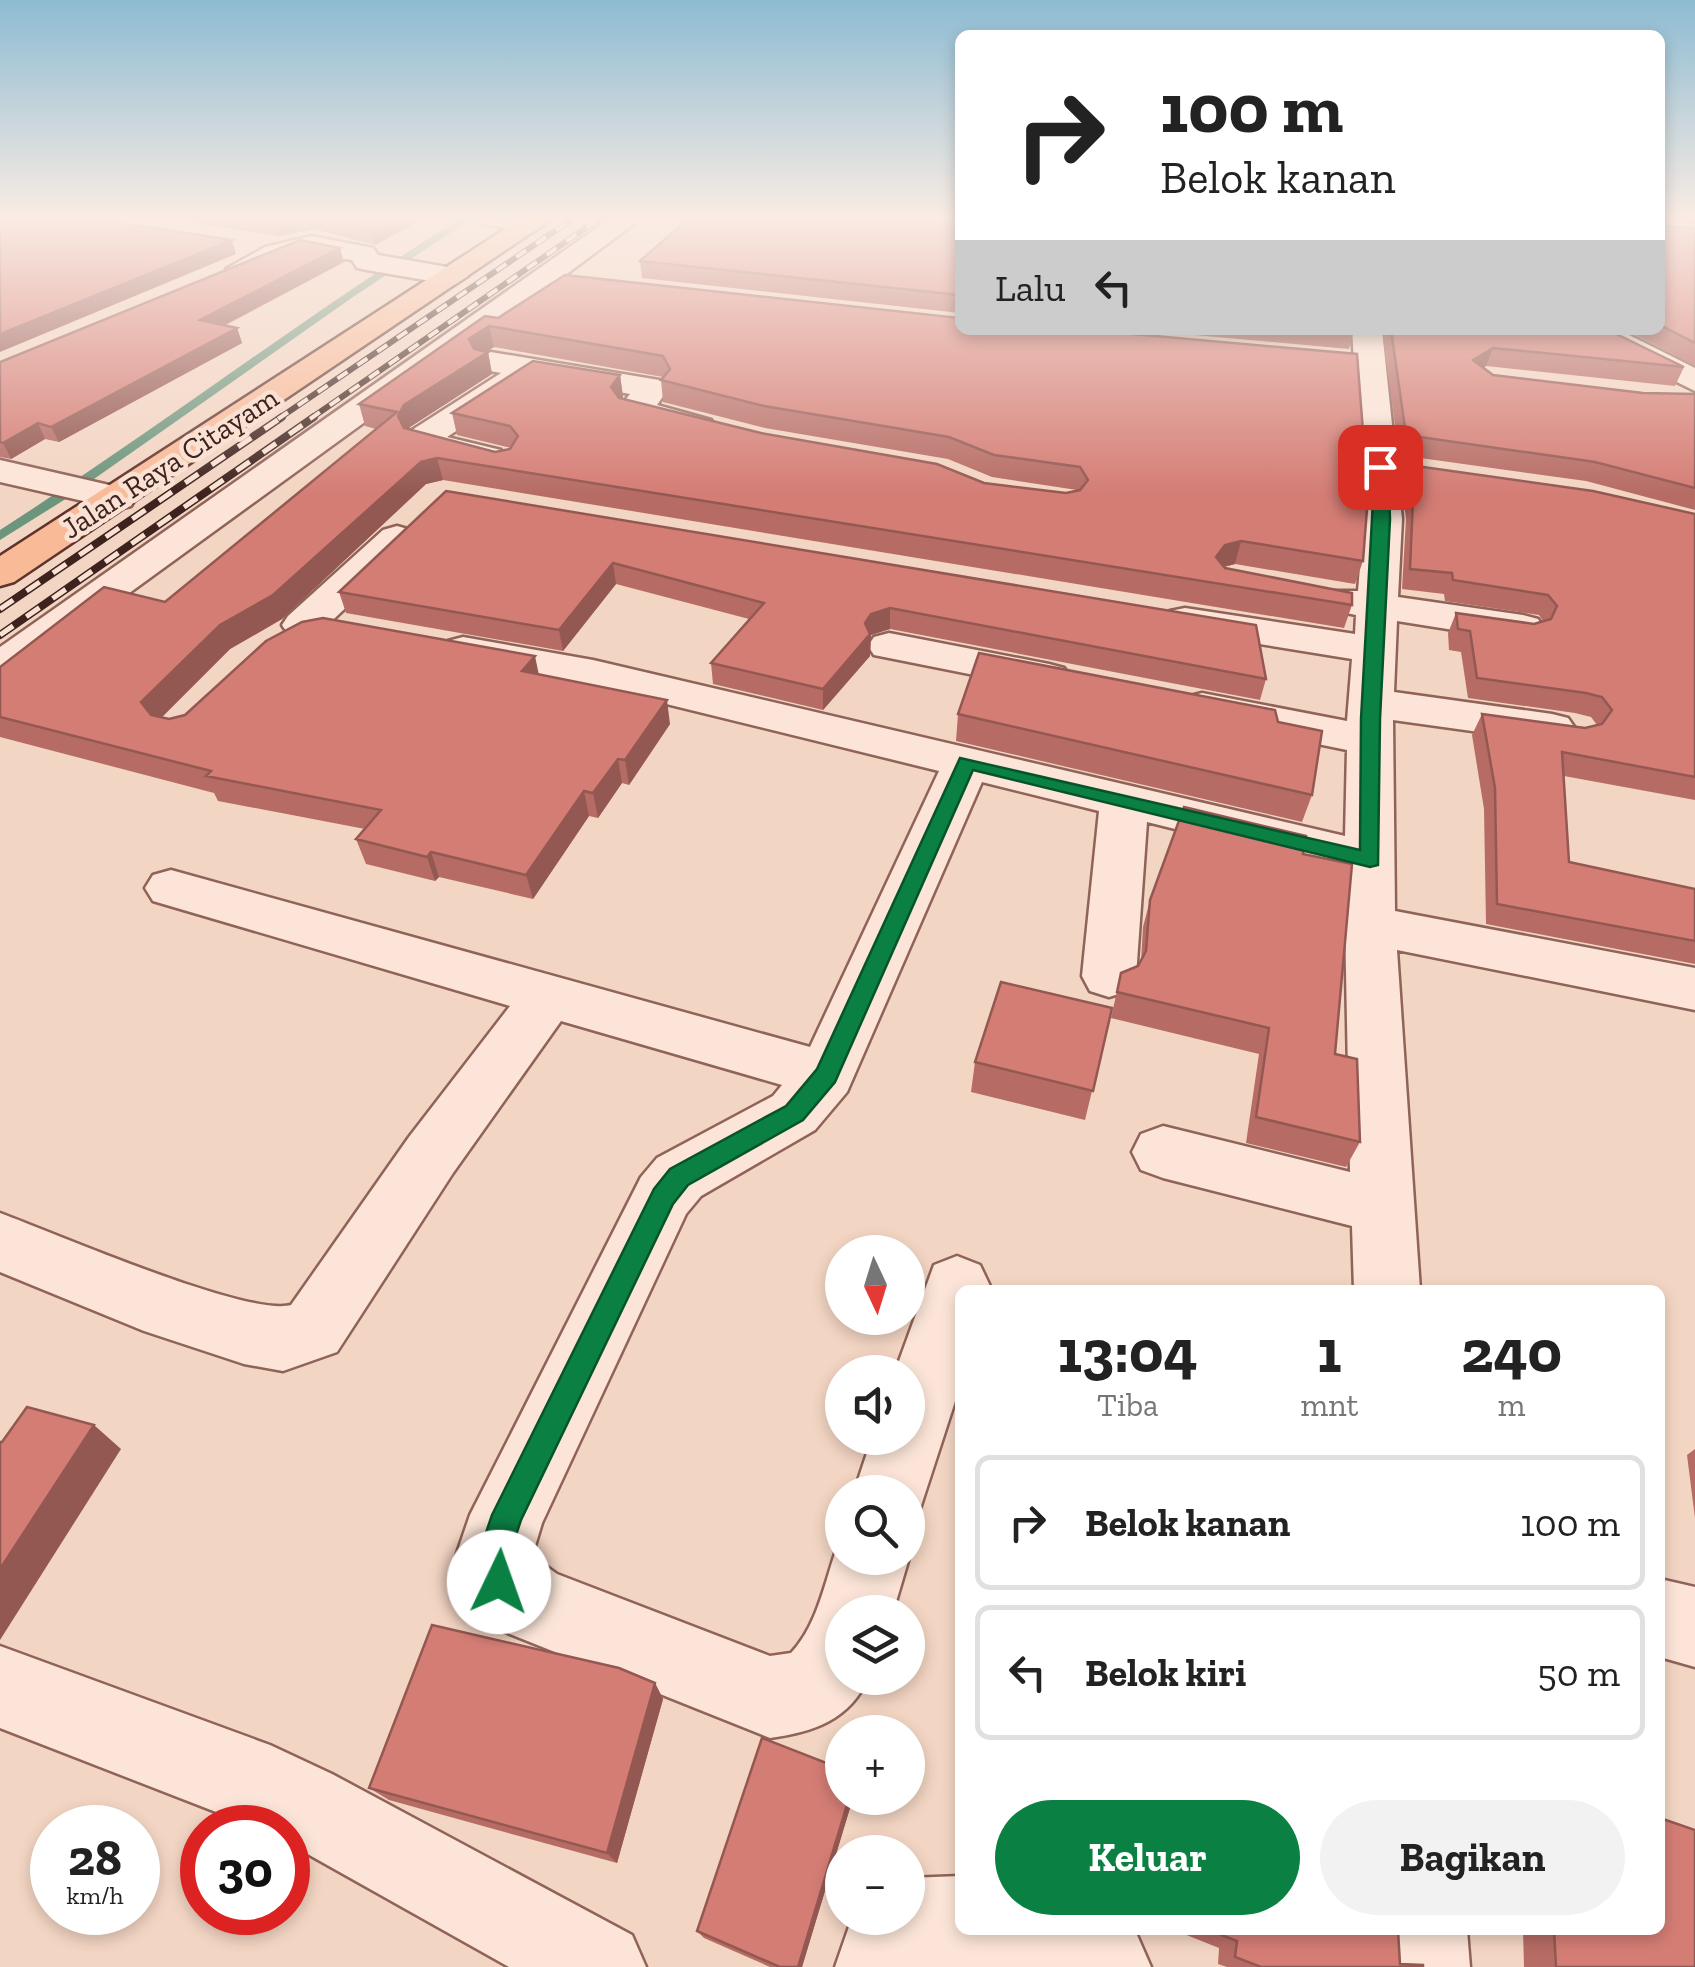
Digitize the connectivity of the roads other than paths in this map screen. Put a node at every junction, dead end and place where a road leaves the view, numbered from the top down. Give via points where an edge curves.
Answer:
1 (399, 310) edge
2 (501, 310) edge
3 (1367, 335) edge
4 (1605, 335) edge
5 (441, 353) junction
6 (1333, 362) edge
7 (1370, 364) junction
8 (530, 368) junction
9 (1695, 381) edge
10 (727, 434) edge
11 (502, 460) edge
12 (16, 474) edge
13 (101, 494) junction
14 (428, 508) edge
15 (0, 574) edge
16 (1305, 594) edge
17 (1376, 608) junction
18 (1144, 613) edge
19 (303, 625) junction
20 (1523, 628) edge
21 (357, 630) edge
22 (416, 642) edge
23 (889, 646) dead end
24 (265, 648) edge
25 (1375, 650) junction
26 (0, 668) edge
27 (1094, 686) edge
28 (1169, 700) edge
29 (1371, 721) junction
30 (1574, 731) edge
31 (966, 762) junction
32 (1124, 802) junction
33 (1370, 860) junction
34 (171, 888) dead end
35 (1369, 925) junction
36 (1109, 976) dead end
37 (1695, 989) edge
38 (550, 994) junction
39 (826, 1075) junction
40 (1163, 1152) dead end
41 (1383, 1207) junction
42 (0, 1242) edge
43 (1387, 1285) edge
44 (955, 1292) edge
45 (896, 1475) edge
46 (1665, 1619) edge
47 (1695, 1627) edge
48 (825, 1679) edge
49 (0, 1687) edge
50 (955, 1922) edge
51 (1004, 1935) edge
52 (1422, 1935) edge
53 (600, 1967) edge
54 (881, 1967) edge
55 (1105, 1967) edge
56 (1424, 1967) edge

1 - 13 main road, Jalan Raya Citayam
2 - 5 street
3 - 7 street
4 - 9 street
5 - 8 street
5 - 26 street
6 - 7 street
7 - 17 street via 1399,469 1382,519
8 - 10 street via 654,388 635,409
8 - 11 street via 424,438
12 - 13 street
13 - 15 main road, Jalan Raya Citayam
14 - 19 street
16 - 17 street
17 - 20 street
17 - 25 street
18 - 25 street
19 - 21 street
19 - 24 street
22 - 31 street via 593,674
23 - 27 street
25 - 29 street
28 - 29 street
29 - 30 street
29 - 33 street
31 - 32 street
31 - 39 street
32 - 33 street
32 - 36 street
33 - 35 street
34 - 38 street
35 - 37 street
35 - 41 street
38 - 39 street
38 - 42 street via 430,1155 313,1330 283,1339 244,1332
39 - 48 street via 794,1113 679,1177 664,1196 507,1515 494,1556 499,1582 533,1604 770,1697 811,1692
40 - 41 street
41 - 43 street
44 - 45 street
46 - 47 street
49 - 53 street via 240,1775
50 - 54 street via 894,1924
51 - 55 street
52 - 56 street

